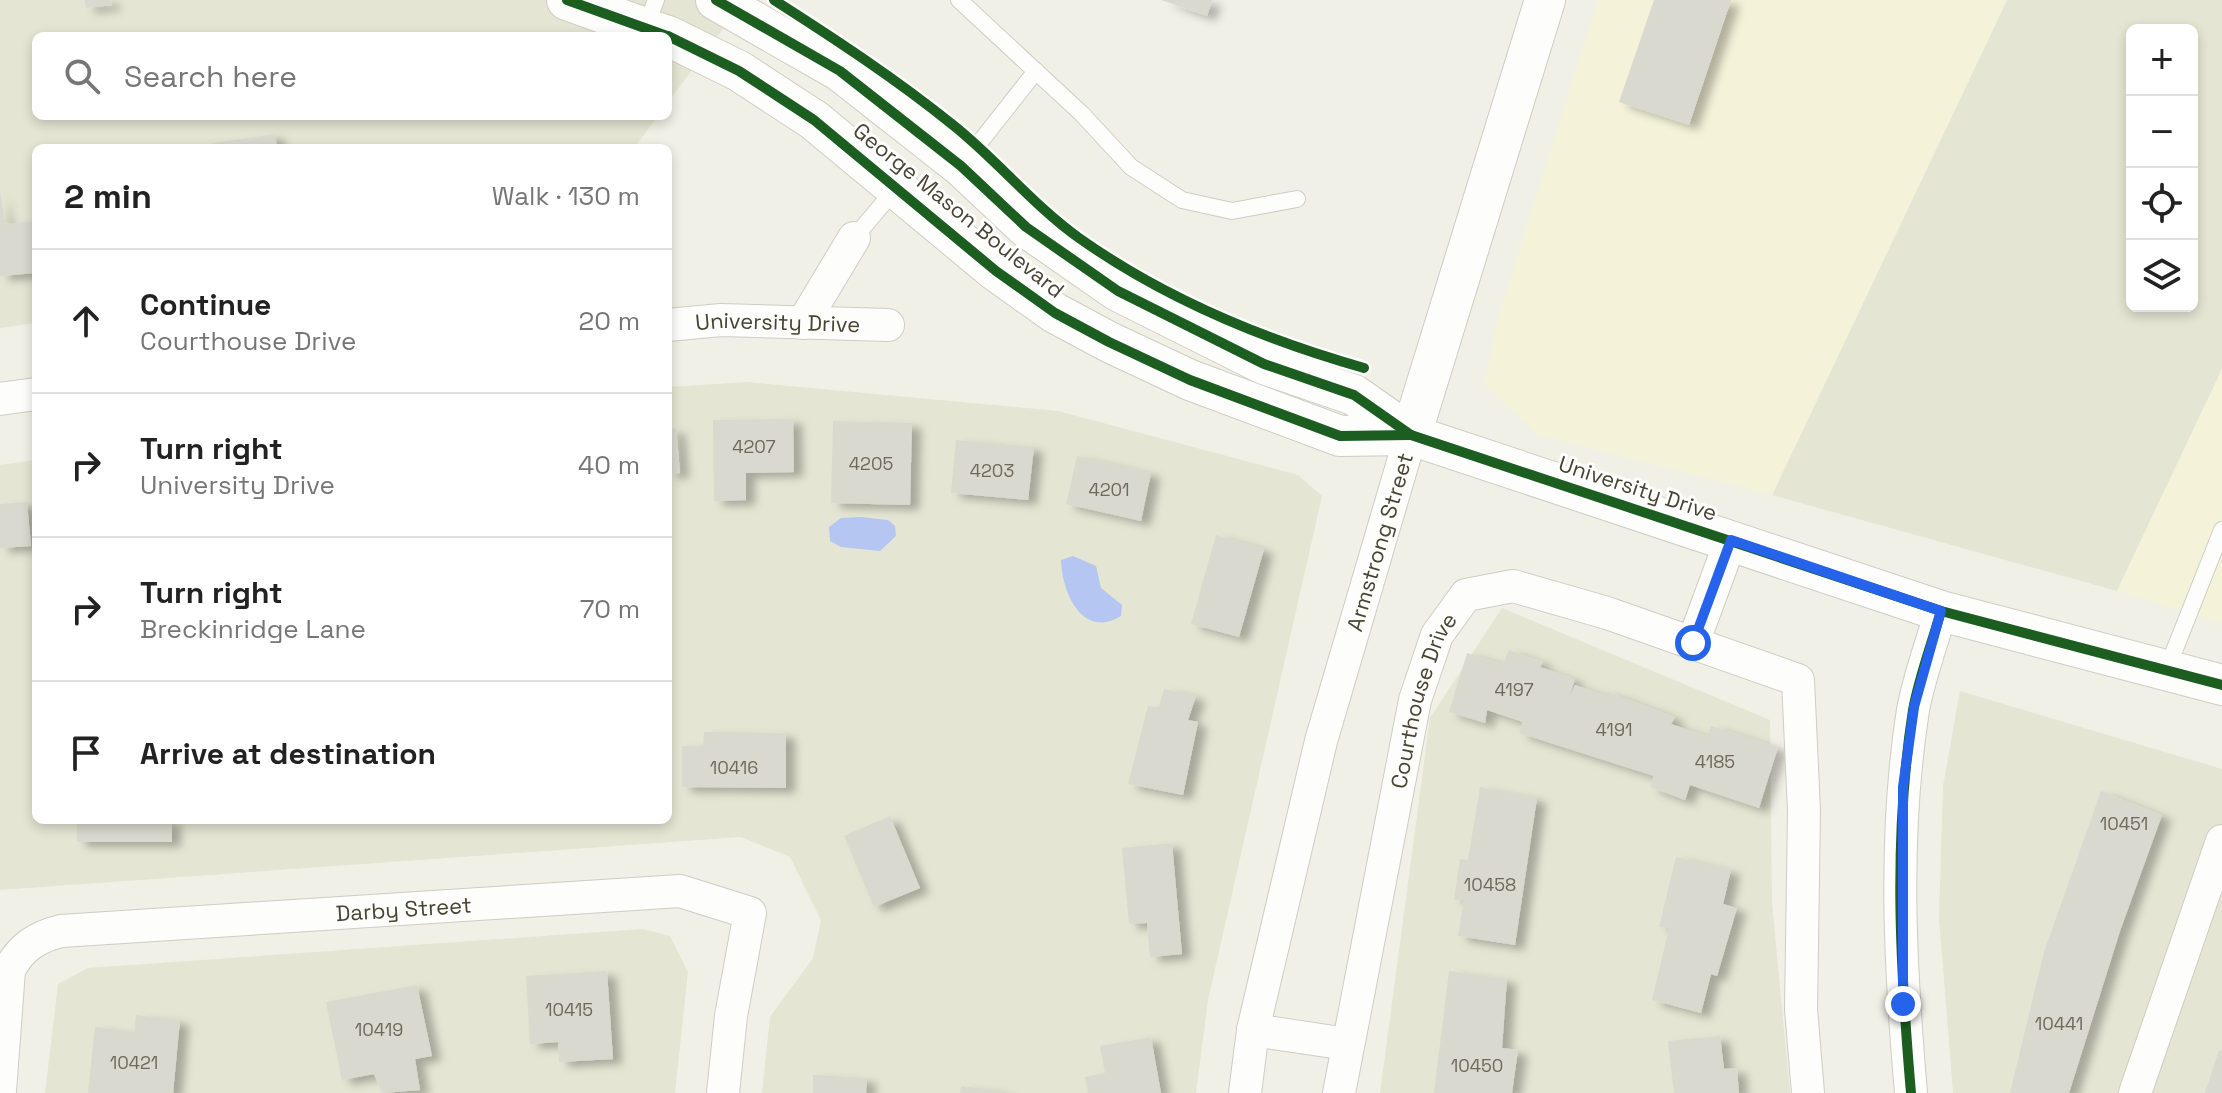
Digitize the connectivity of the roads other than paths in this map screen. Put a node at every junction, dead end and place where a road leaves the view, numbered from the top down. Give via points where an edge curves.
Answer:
1 (567, 0) edge
2 (716, 0) edge
3 (959, 0) edge
4 (1545, 0) edge
5 (659, 25) edge
6 (672, 32) edge
7 (1036, 71) junction
8 (961, 166) junction
9 (897, 187) junction
10 (1297, 199) dead end
11 (854, 238) joint
12 (803, 323) junction
13 (672, 325) edge
14 (888, 325) dead end
15 (32, 395) edge
16 (0, 399) edge
17 (1411, 435) junction
18 (2222, 530) edge
19 (1731, 540) junction
20 (1941, 611) junction
21 (1693, 643) junction
22 (2166, 671) junction
23 (2222, 685) edge
24 (2222, 841) edge
25 (1253, 1030) junction
26 (1347, 1044) junction
27 (0, 1091) edge
28 (723, 1093) edge
29 (1245, 1093) edge
30 (1339, 1093) edge
31 (1808, 1093) edge
32 (1911, 1093) edge
33 (2135, 1093) edge

1 - 5 street, George Mason Boulevard
2 - 8 street, George Mason Boulevard via 840,71
3 - 7 lane
4 - 17 street, Armstrong Street
6 - 9 street, George Mason Boulevard via 814,120
7 - 8 lane
7 - 10 lane via 1131,167 1182,200 1232,211
8 - 17 street, George Mason Boulevard via 1026,227 1118,291 1264,364 1354,395
9 - 11 lane
9 - 17 street, George Mason Boulevard via 1043,305 1131,354 1340,436
11 - 12 street
12 - 13 street, University Drive via 721,320
12 - 14 street, University Drive
15 - 16 street
17 - 19 street, University Drive
17 - 25 street, Armstrong Street via 1321,741
18 - 22 lane
19 - 20 street, University Drive
19 - 21 street
20 - 22 street, University Drive
20 - 32 street via 1914,707 1903,787 1901,905
21 - 26 street, Courthouse Drive via 1513,586 1466,595 1451,610 1415,700
21 - 31 street, Courthouse Drive via 1798,680 1804,811 1801,1009
22 - 23 street, University Drive
24 - 33 street
25 - 26 street
25 - 29 street, Armstrong Street
26 - 30 street, Courthouse Drive
27 - 28 street, Darby Street via 9,970 16,956 42,936 680,891 750,913

